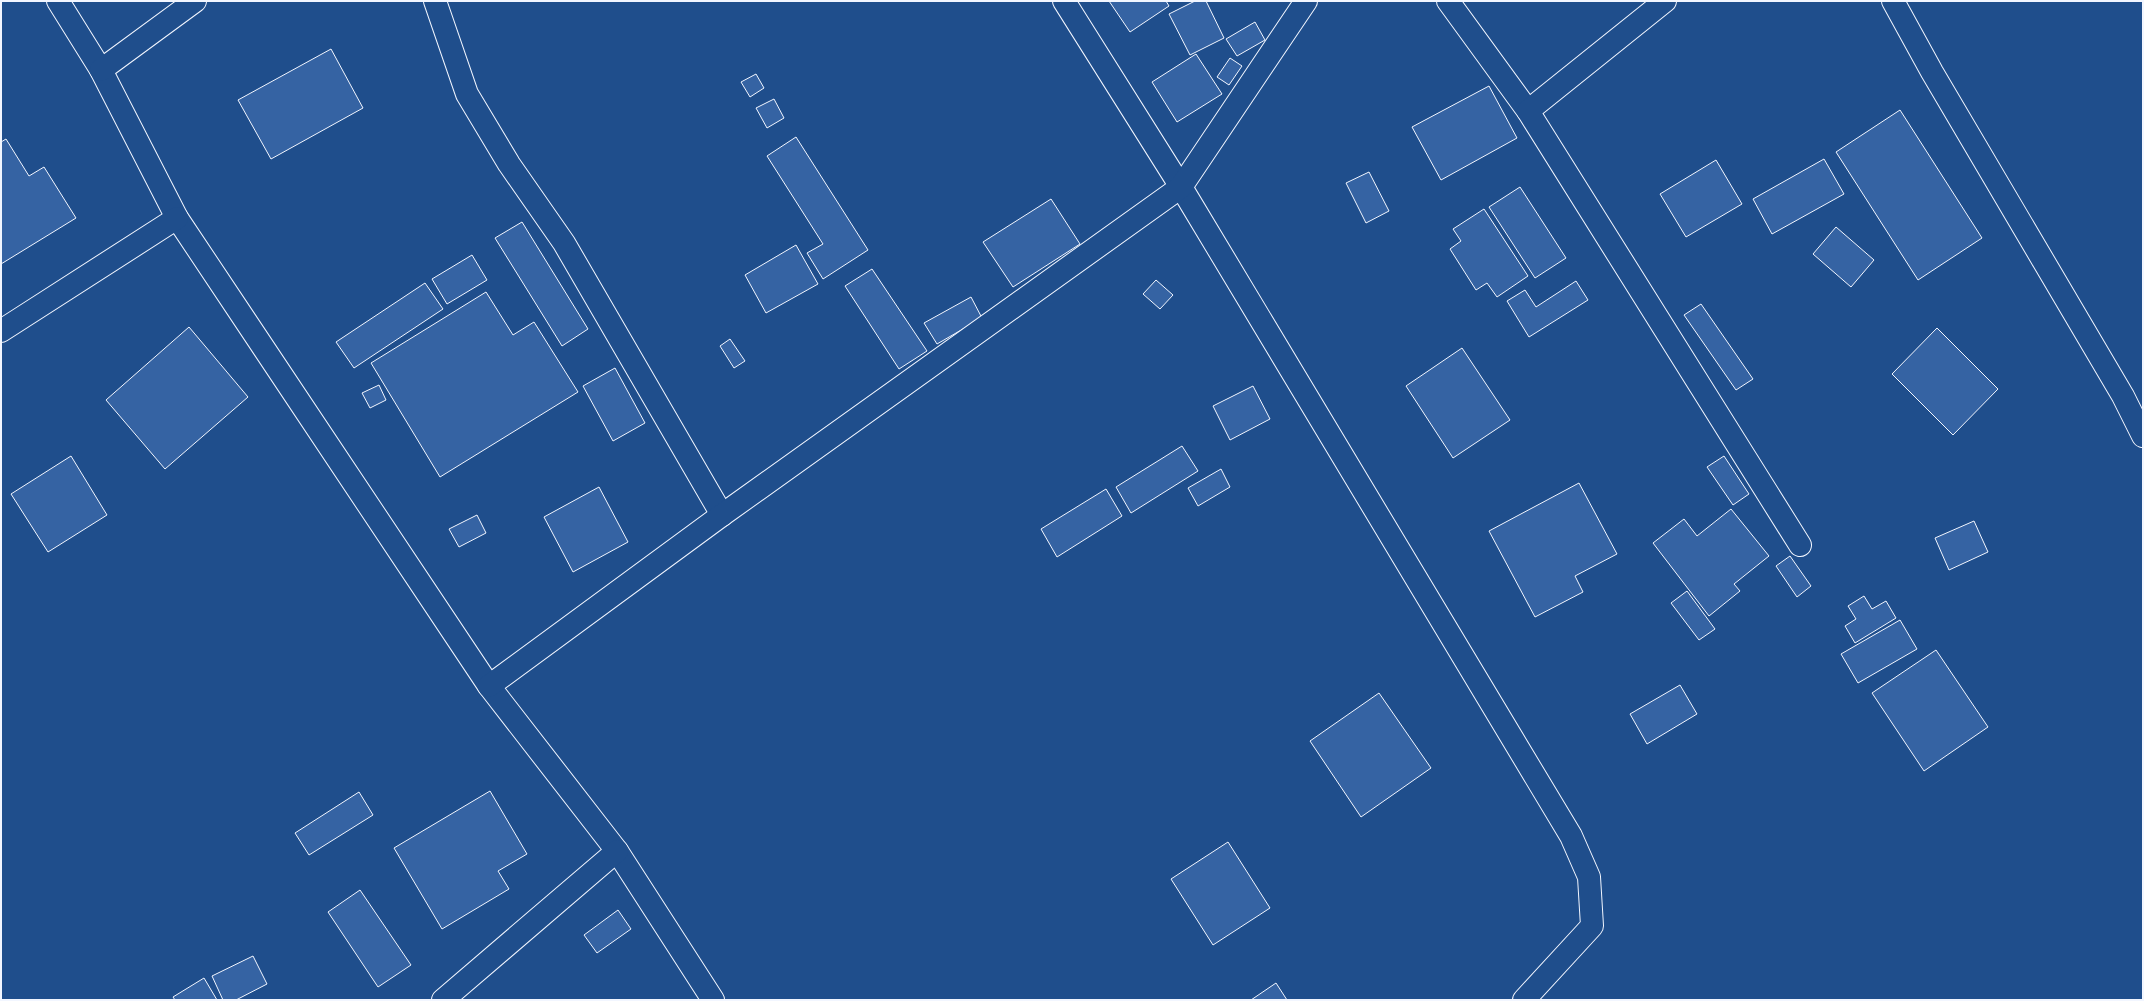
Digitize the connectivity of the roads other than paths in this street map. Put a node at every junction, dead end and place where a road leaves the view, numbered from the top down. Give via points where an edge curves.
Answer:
1 (58, 1) edge
2 (194, 1) edge
3 (435, 1) edge
4 (1064, 1) edge
5 (1306, 1) edge
6 (1448, 1) edge
7 (1665, 1) edge
8 (1893, 1) edge
9 (100, 70) junction
10 (1528, 111) junction
11 (1181, 187) junction
12 (177, 218) junction
13 (1, 331) edge
14 (2143, 436) edge
15 (722, 515) junction
16 (1800, 546) dead end
17 (489, 686) junction
18 (617, 851) junction
19 (443, 1000) edge
20 (713, 1000) edge
21 (1524, 1000) edge

1 - 9 street
2 - 9 street
3 - 15 street via 467,94 509,164 564,243
4 - 11 street
5 - 11 street
6 - 10 street
7 - 10 street
8 - 14 street via 1932,72 2123,396
9 - 12 street
10 - 16 street
11 - 15 street
11 - 21 street via 1571,836 1589,877 1592,926
12 - 13 street
12 - 17 street
15 - 17 street
17 - 18 street
18 - 19 street
18 - 20 street

